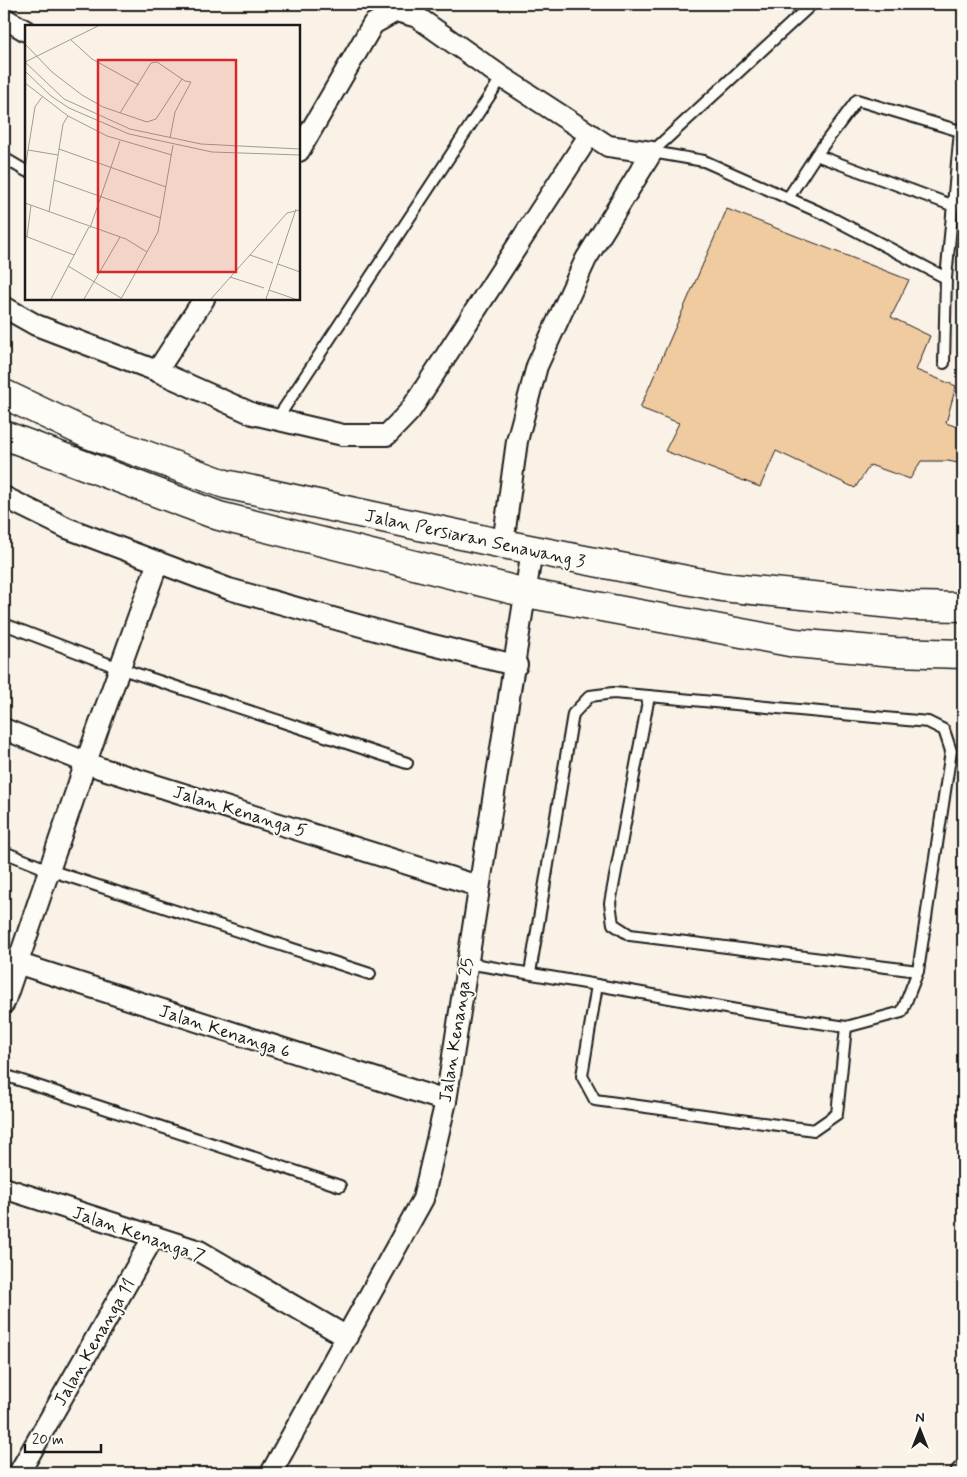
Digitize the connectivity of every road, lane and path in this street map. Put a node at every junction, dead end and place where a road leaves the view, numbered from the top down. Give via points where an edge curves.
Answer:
1 (812, 4) edge
2 (4, 18) edge
3 (25, 30) edge
4 (502, 78) junction
5 (590, 134) junction
6 (300, 149) edge
7 (652, 152) junction
8 (816, 156) junction
9 (4, 158) edge
10 (25, 170) edge
11 (788, 198) junction
12 (954, 206) junction
13 (946, 278) junction
14 (203, 300) edge
15 (4, 307) edge
16 (944, 363) dead end
17 (157, 371) junction
18 (4, 394) edge
19 (277, 419) junction
20 (4, 435) edge
21 (4, 497) edge
22 (503, 544) junction
23 (532, 550) junction
24 (158, 562) junction
25 (526, 592) junction
26 (963, 607) edge
27 (4, 624) edge
28 (963, 654) edge
29 (516, 665) junction
30 (119, 668) junction
31 (649, 696) junction
32 (4, 728) edge
33 (86, 762) junction
34 (407, 763) dead end
35 (4, 852) edge
36 (49, 870) junction
37 (478, 886) junction
38 (11, 962) edge
39 (467, 963) junction
40 (918, 971) junction
41 (530, 973) junction
42 (370, 974) dead end
43 (598, 985) junction
44 (4, 1003) edge
45 (846, 1027) junction
46 (4, 1075) edge
47 (446, 1101) junction
48 (340, 1186) dead end
49 (4, 1188) edge
50 (154, 1236) junction
51 (347, 1337) junction
52 (19, 1473) edge
53 (271, 1473) edge

1 - 7 lane
2 - 3 street
4 - 5 street
4 - 6 street via 417,17 396,11 373,24
4 - 19 lane
5 - 7 street via 608,146
5 - 19 street via 410,411 387,435 342,435
7 - 11 lane via 704,161
7 - 22 street via 586,259 537,366 517,441
8 - 11 lane
8 - 12 lane
8 - 12 lane via 857,100 960,131
9 - 10 lane
11 - 13 lane
12 - 13 lane
13 - 16 lane
14 - 17 street
15 - 17 street via 36,325
17 - 19 street via 254,414
18 - 22 street, Jalan Persiaran Senawang 3 via 88,434 225,484
20 - 25 street, Jalan Persiaran Senawang 3 via 219,516
21 - 24 street via 67,528
22 - 23 street, Jalan Persiaran Senawang 3
23 - 25 street, Jalan Kenanga 25
23 - 26 street, Jalan Persiaran Senawang 3 via 722,587 912,606
24 - 29 street via 229,589 404,638
24 - 30 street
25 - 28 street, Jalan Persiaran Senawang 3 via 795,642 895,652
25 - 29 street, Jalan Kenanga 25
27 - 30 lane
29 - 37 street, Jalan Kenanga 25
30 - 33 street
30 - 34 lane
31 - 40 lane via 610,903 613,924 630,935
31 - 40 lane via 928,722 944,730 951,751
31 - 41 lane via 613,692 590,696 573,714
32 - 33 street, Jalan Kenanga 5
33 - 36 street
33 - 37 street, Jalan Kenanga 5
35 - 36 lane
36 - 38 street
36 - 42 lane
37 - 39 street, Jalan Kenanga 25
38 - 44 street
38 - 47 street, Jalan Kenanga 6
39 - 41 lane
39 - 47 street, Jalan Kenanga 25
40 - 45 lane via 902,1012
41 - 43 lane
43 - 45 lane
43 - 45 lane via 582,1076 595,1100 814,1130 837,1114
46 - 48 lane
47 - 51 street, Jalan Kenanga 25 via 423,1199
49 - 50 street, Jalan Kenanga 7
50 - 51 street, Jalan Kenanga 7 via 199,1251
50 - 52 street, Jalan Kenanga 11
51 - 53 street, Jalan Kenanga 25

